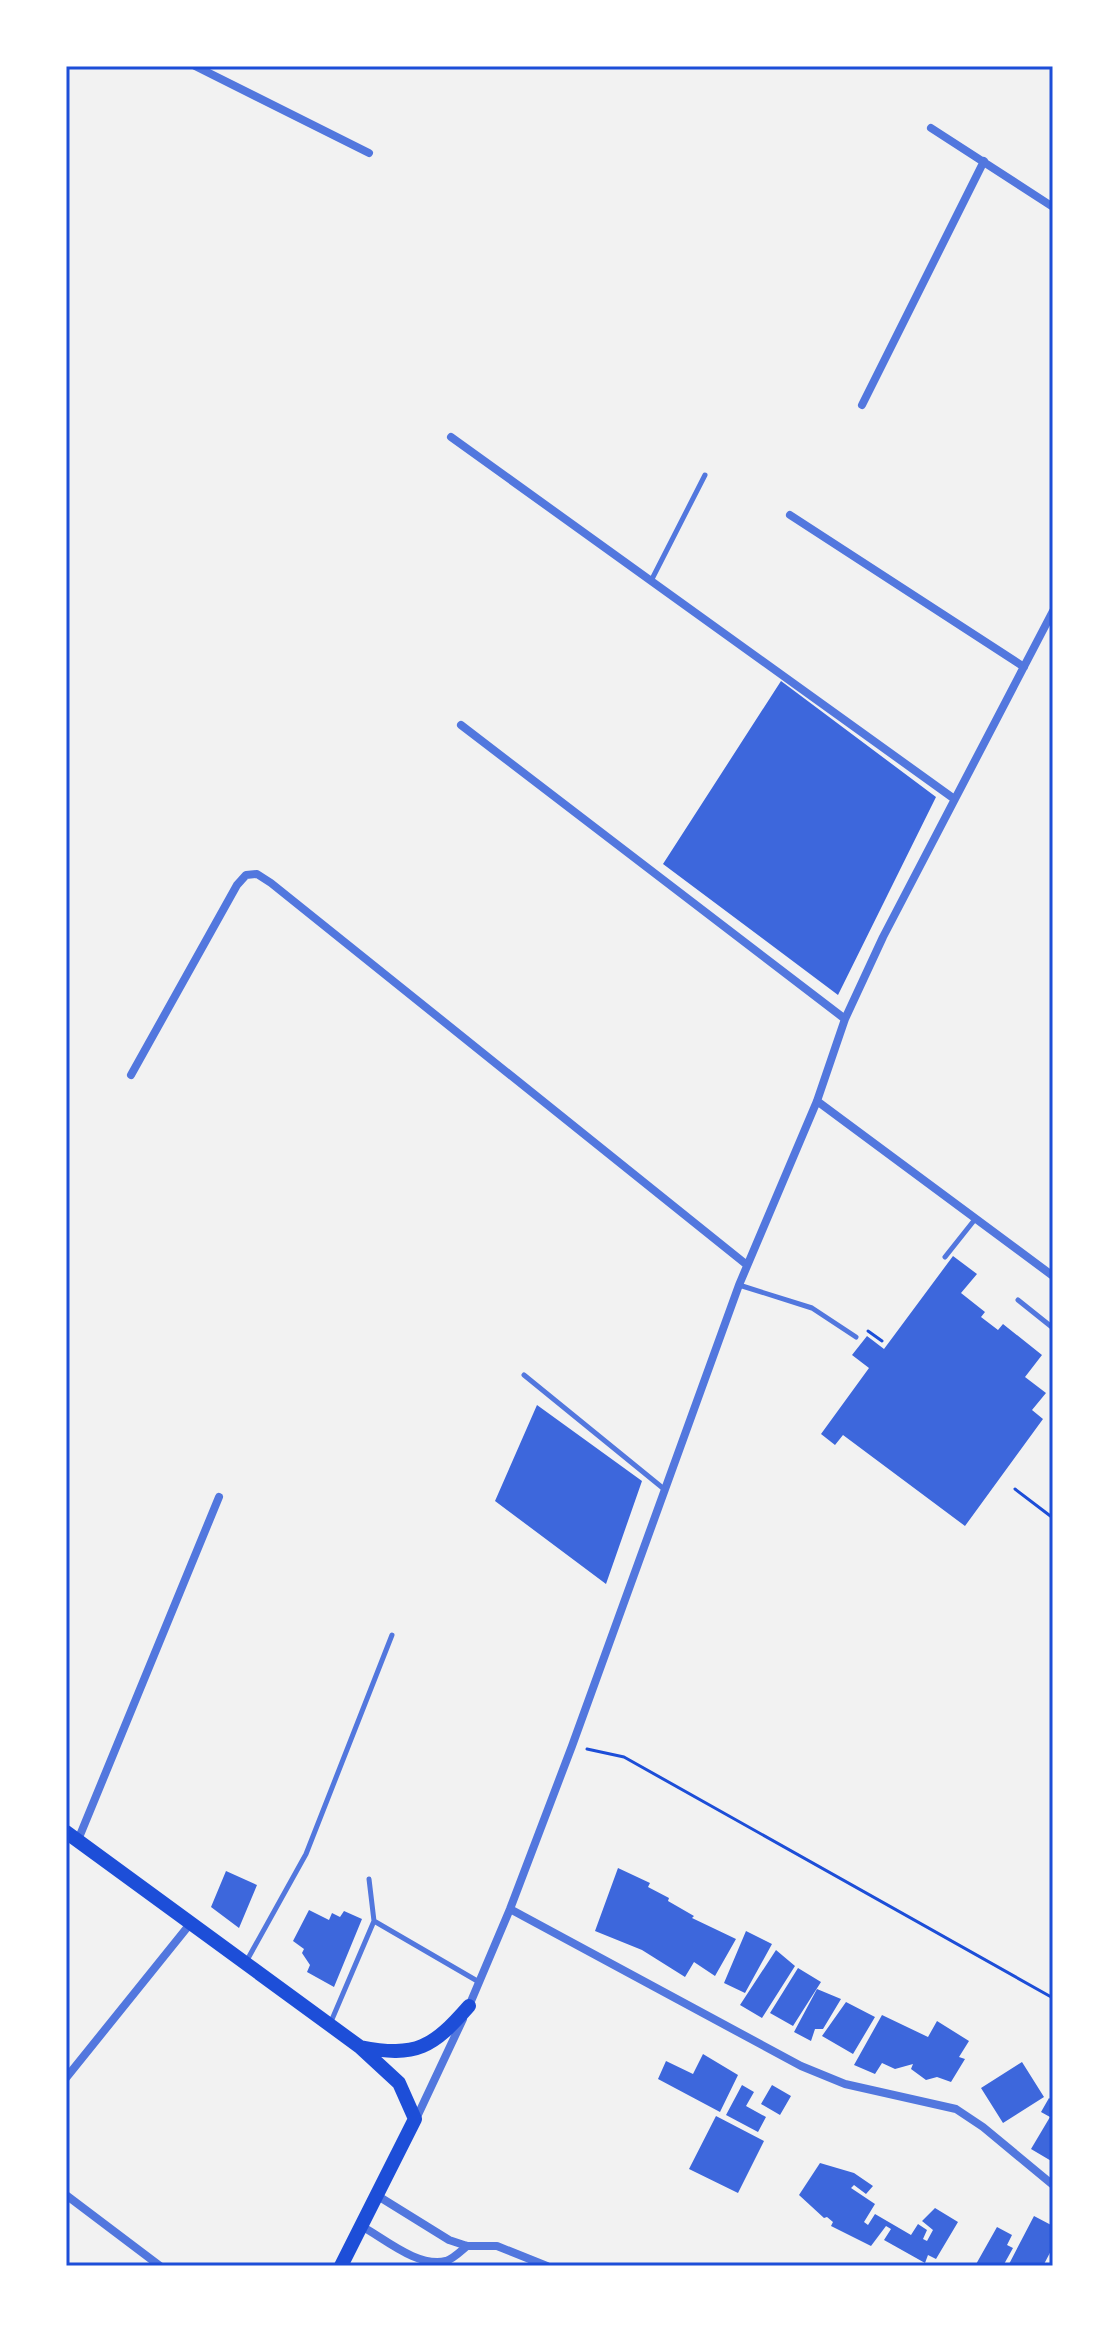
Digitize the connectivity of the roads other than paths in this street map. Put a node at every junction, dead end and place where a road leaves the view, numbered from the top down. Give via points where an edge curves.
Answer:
1 (195, 66) edge
2 (931, 128) dead end
3 (369, 153) dead end
4 (984, 161) junction
5 (1053, 207) edge
6 (862, 405) dead end
7 (451, 437) dead end
8 (705, 475) dead end
9 (790, 515) dead end
10 (651, 581) junction
11 (1053, 611) edge
12 (1044, 629) junction
13 (1053, 636) edge
14 (1024, 667) junction
15 (461, 725) dead end
16 (953, 798) junction
17 (845, 1019) junction
18 (131, 1075) dead end
19 (817, 1101) junction
20 (976, 1218) junction
21 (945, 1257) dead end
22 (747, 1265) junction
23 (1053, 1276) edge
24 (739, 1285) junction
25 (1018, 1300) dead end
26 (1053, 1328) edge
27 (856, 1337) dead end
28 (524, 1375) dead end
29 (664, 1489) junction
30 (219, 1497) dead end
31 (392, 1635) dead end
32 (72, 1836) edge
33 (369, 1879) dead end
34 (510, 1909) junction
35 (374, 1921) junction
36 (190, 1924) junction
37 (245, 1963) junction
38 (480, 1982) junction
39 (469, 2006) junction
40 (330, 2025) junction
41 (360, 2047) junction
42 (66, 2078) edge
43 (415, 2119) junction
44 (1053, 2185) edge
45 (66, 2195) edge
46 (378, 2196) junction
47 (363, 2227) junction
48 (467, 2246) junction
49 (160, 2266) edge
50 (341, 2266) edge
51 (547, 2266) edge

1 - 3 street
2 - 4 street
4 - 5 street
4 - 6 street
7 - 10 street
8 - 10 lane
9 - 14 street
10 - 16 street
11 - 12 street
12 - 13 street
12 - 14 street
14 - 16 street
15 - 17 street
16 - 17 street
17 - 19 street
18 - 22 street via 237,885 246,875 257,874
19 - 20 street
19 - 22 street
20 - 21 lane
20 - 23 street
22 - 24 street
24 - 27 lane via 812,1308
24 - 29 street
25 - 26 lane
28 - 29 lane
29 - 34 street
30 - 32 street
31 - 37 lane via 306,1854
32 - 36 main road
33 - 35 lane
34 - 38 street
34 - 44 street via 801,2066 845,2084 956,2109
35 - 38 lane
35 - 40 lane
36 - 37 main road
36 - 42 street
37 - 40 main road
38 - 39 street
39 - 41 main road via 443,2035 413,2049
39 - 43 street
40 - 41 main road
41 - 43 main road via 399,2083
43 - 46 main road
45 - 49 street
46 - 47 main road
46 - 48 street
47 - 48 street via 435,2262 449,2261
47 - 50 main road
48 - 51 street via 497,2246

